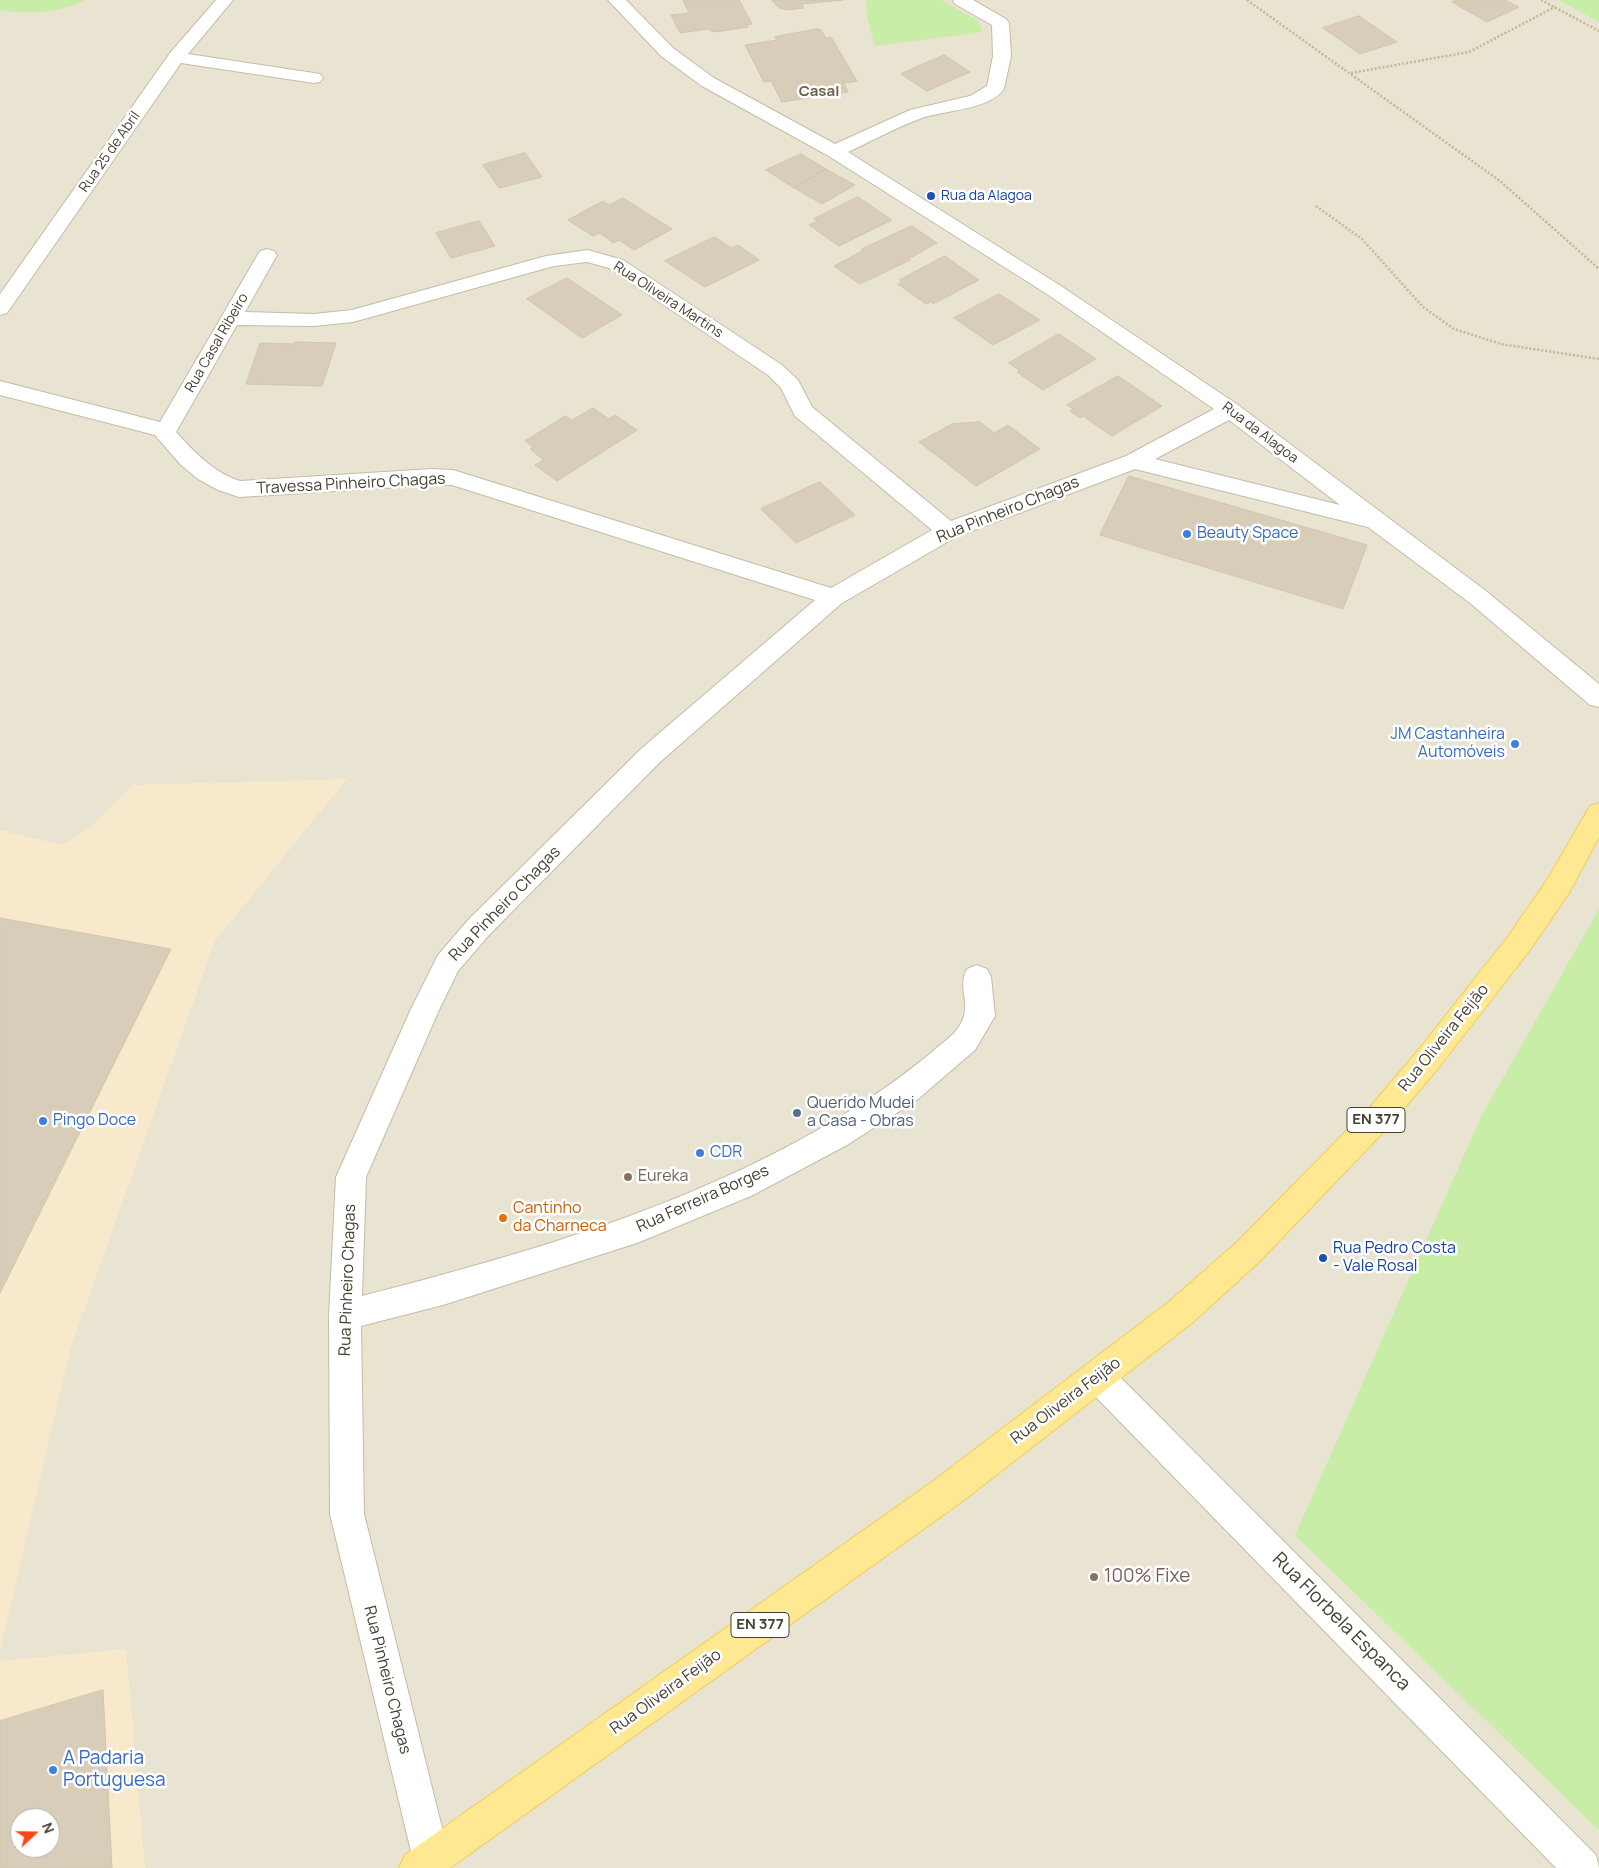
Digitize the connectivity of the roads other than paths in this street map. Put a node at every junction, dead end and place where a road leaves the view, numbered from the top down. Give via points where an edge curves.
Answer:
1 (225, 0) edge
2 (616, 0) edge
3 (961, 0) edge
4 (176, 57) junction
5 (314, 78) dead end
6 (834, 151) junction
7 (267, 255) dead end
8 (0, 309) edge
9 (232, 318) junction
10 (0, 388) edge
11 (1230, 410) junction
12 (166, 430) junction
13 (1134, 461) junction
14 (1378, 523) junction
15 (948, 531) junction
16 (834, 597) junction
17 (1599, 698) edge
18 (1599, 814) edge
19 (977, 976) dead end
20 (345, 1315) junction
21 (1098, 1377) junction
22 (425, 1864) edge
23 (1583, 1868) edge

1 - 4 street, Rua 25 de Abril
2 - 6 street, Rua da Alagoa via 667,52 708,82
3 - 6 street via 1000,23 1002,56 995,89 976,100 916,114
4 - 5 street
4 - 8 street, Rua 25 de Abril
6 - 11 street, Rua da Alagoa via 1054,290
7 - 9 street, Rua Casal Ribeiro
9 - 12 street, Rua Casal Ribeiro
9 - 15 street, Rua Oliveira Martins via 314,320 353,316 553,260 588,256 607,261 775,370 790,385 803,411
10 - 12 street
11 - 13 street, Rua Pinheiro Chagas
11 - 14 street, Rua da Alagoa
12 - 16 street, Travessa Pinheiro Chagas via 164,432 195,467 218,482 240,489 453,478
13 - 14 street, Rua da Alagoa
13 - 15 street, Rua Pinheiro Chagas
14 - 17 street, Rua da Alagoa via 1478,597
15 - 16 street, Rua Pinheiro Chagas
16 - 20 street, Rua Pinheiro Chagas via 651,755 479,927 448,963 351,1177
18 - 21 main road, Rua Oliveira Feijão / EN 377 via 1560,885 1520,942 1382,1114 1248,1252 1181,1312
19 - 20 street, Rua Ferreira Borges via 982,1016 965,1041 907,1091 836,1136 740,1186 637,1229 443,1290
20 - 22 street, Rua Pinheiro Chagas via 347,1514
21 - 22 main road, Rua Oliveira Feijão / EN 377 via 948,1491
21 - 23 street, Rua Florbela Espanca

